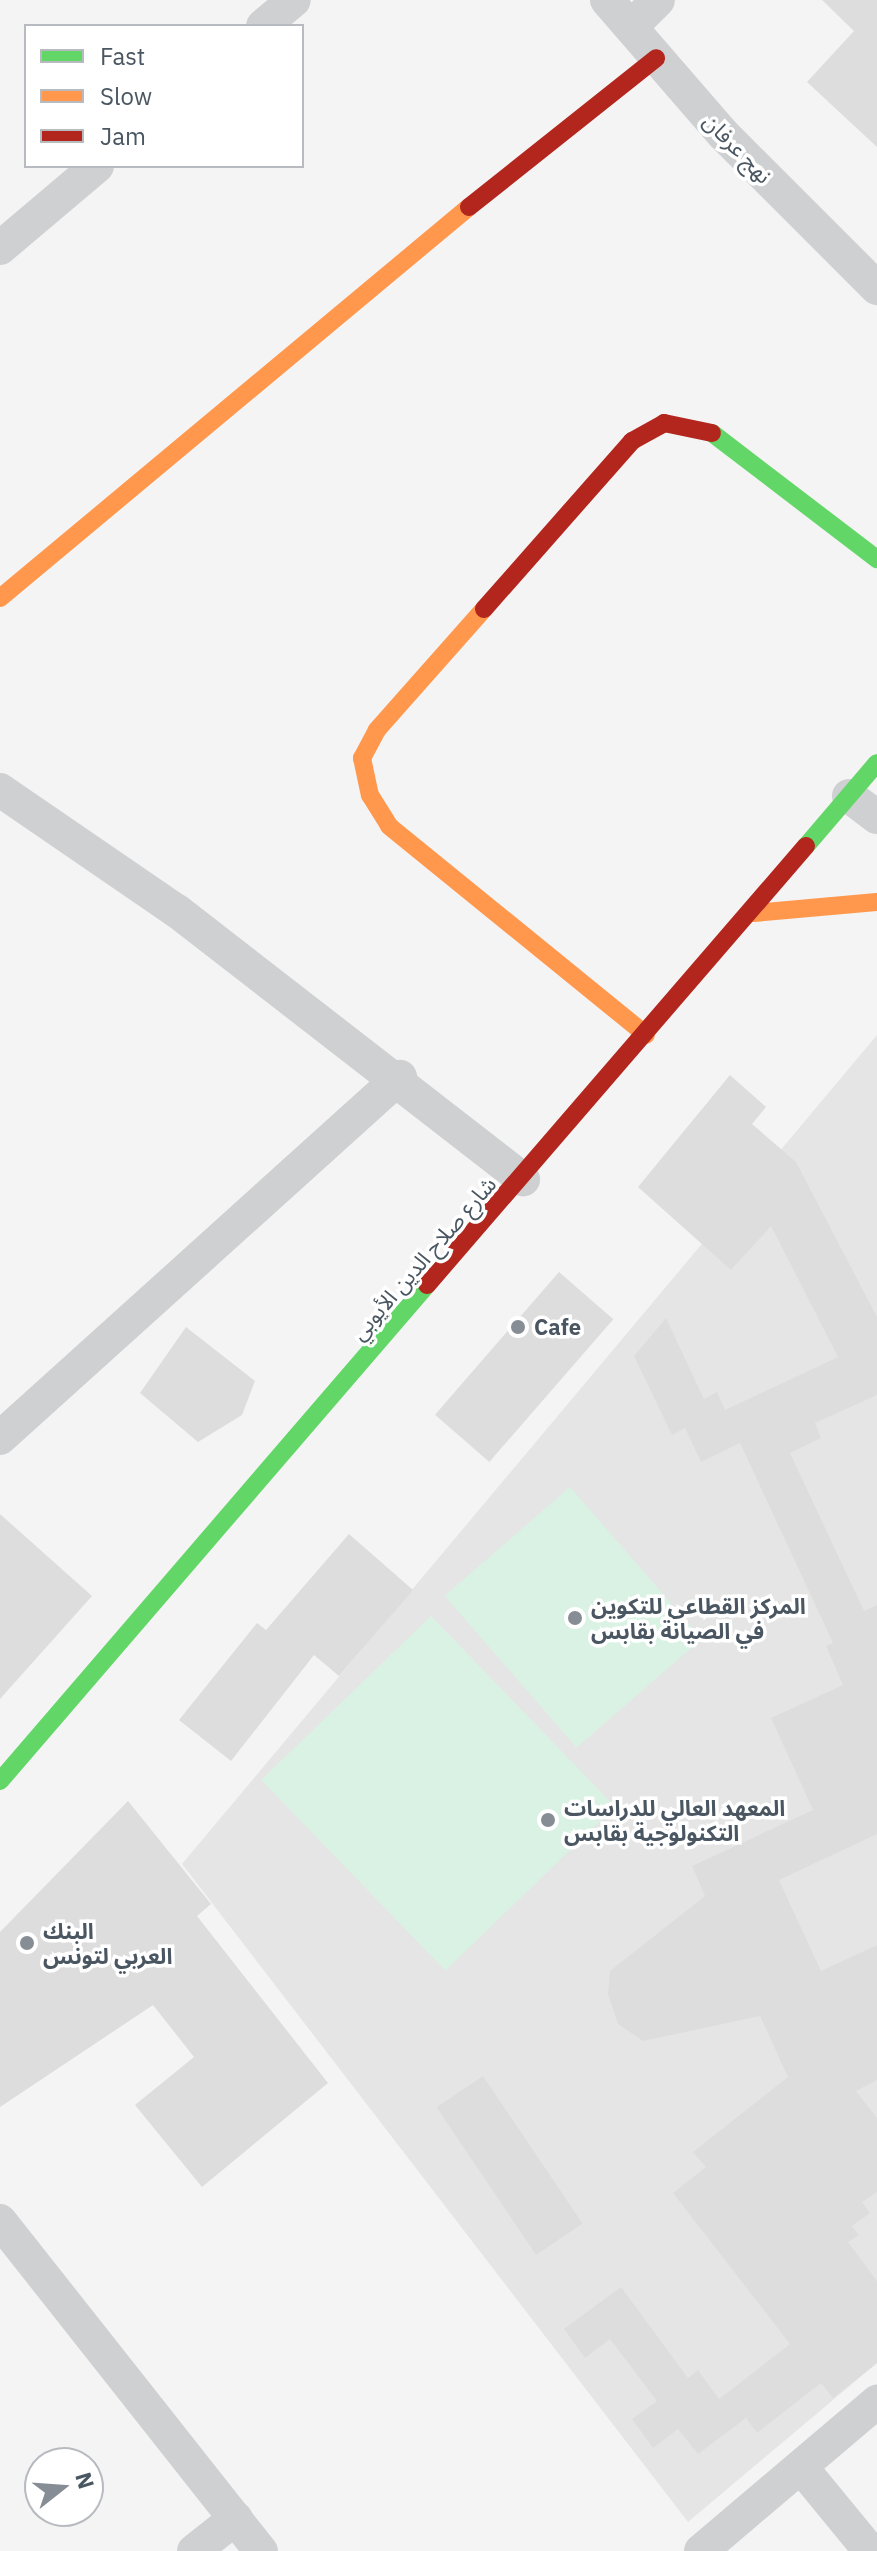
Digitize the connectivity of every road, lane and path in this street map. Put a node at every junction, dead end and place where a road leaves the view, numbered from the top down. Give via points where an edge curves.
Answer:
1 (294, 0) edge
2 (607, 0) edge
3 (658, 0) edge
4 (265, 24) edge
5 (631, 27) junction
6 (656, 58) junction
7 (95, 168) edge
8 (0, 248) edge
9 (877, 288) edge
10 (877, 559) edge
11 (0, 598) edge
12 (877, 763) edge
13 (0, 790) edge
14 (849, 796) junction
15 (877, 817) edge
16 (877, 902) edge
17 (754, 913) junction
18 (646, 1035) junction
19 (400, 1077) junction
20 (523, 1179) junction
21 (0, 1438) edge
22 (0, 1781) edge
23 (1, 2223) edge
24 (877, 2402) edge
25 (801, 2467) junction
26 (236, 2518) junction
27 (194, 2551) edge
28 (261, 2551) edge
29 (701, 2551) edge
30 (870, 2551) edge

1 - 4 street
2 - 5 street, نهج عرفان
3 - 5 street
5 - 6 street, نهج عرفان
6 - 9 street, نهج عرفان
6 - 11 street via 287,352
7 - 8 street
10 - 18 street via 727,440 695,424 664,423 632,441 377,730 362,758 370,795 389,826
12 - 14 street, شارع صلاح الدين الأيوبي
13 - 19 street
14 - 15 street
14 - 17 street, شارع صلاح الدين الأيوبي
16 - 17 street
17 - 18 street, شارع صلاح الدين الأيوبي
18 - 20 street, شارع صلاح الدين الأيوبي
19 - 20 street
19 - 21 street
20 - 22 street, شارع صلاح الدين الأيوبي
23 - 26 street
24 - 25 street
25 - 29 street
25 - 30 street
26 - 27 street
26 - 28 street

